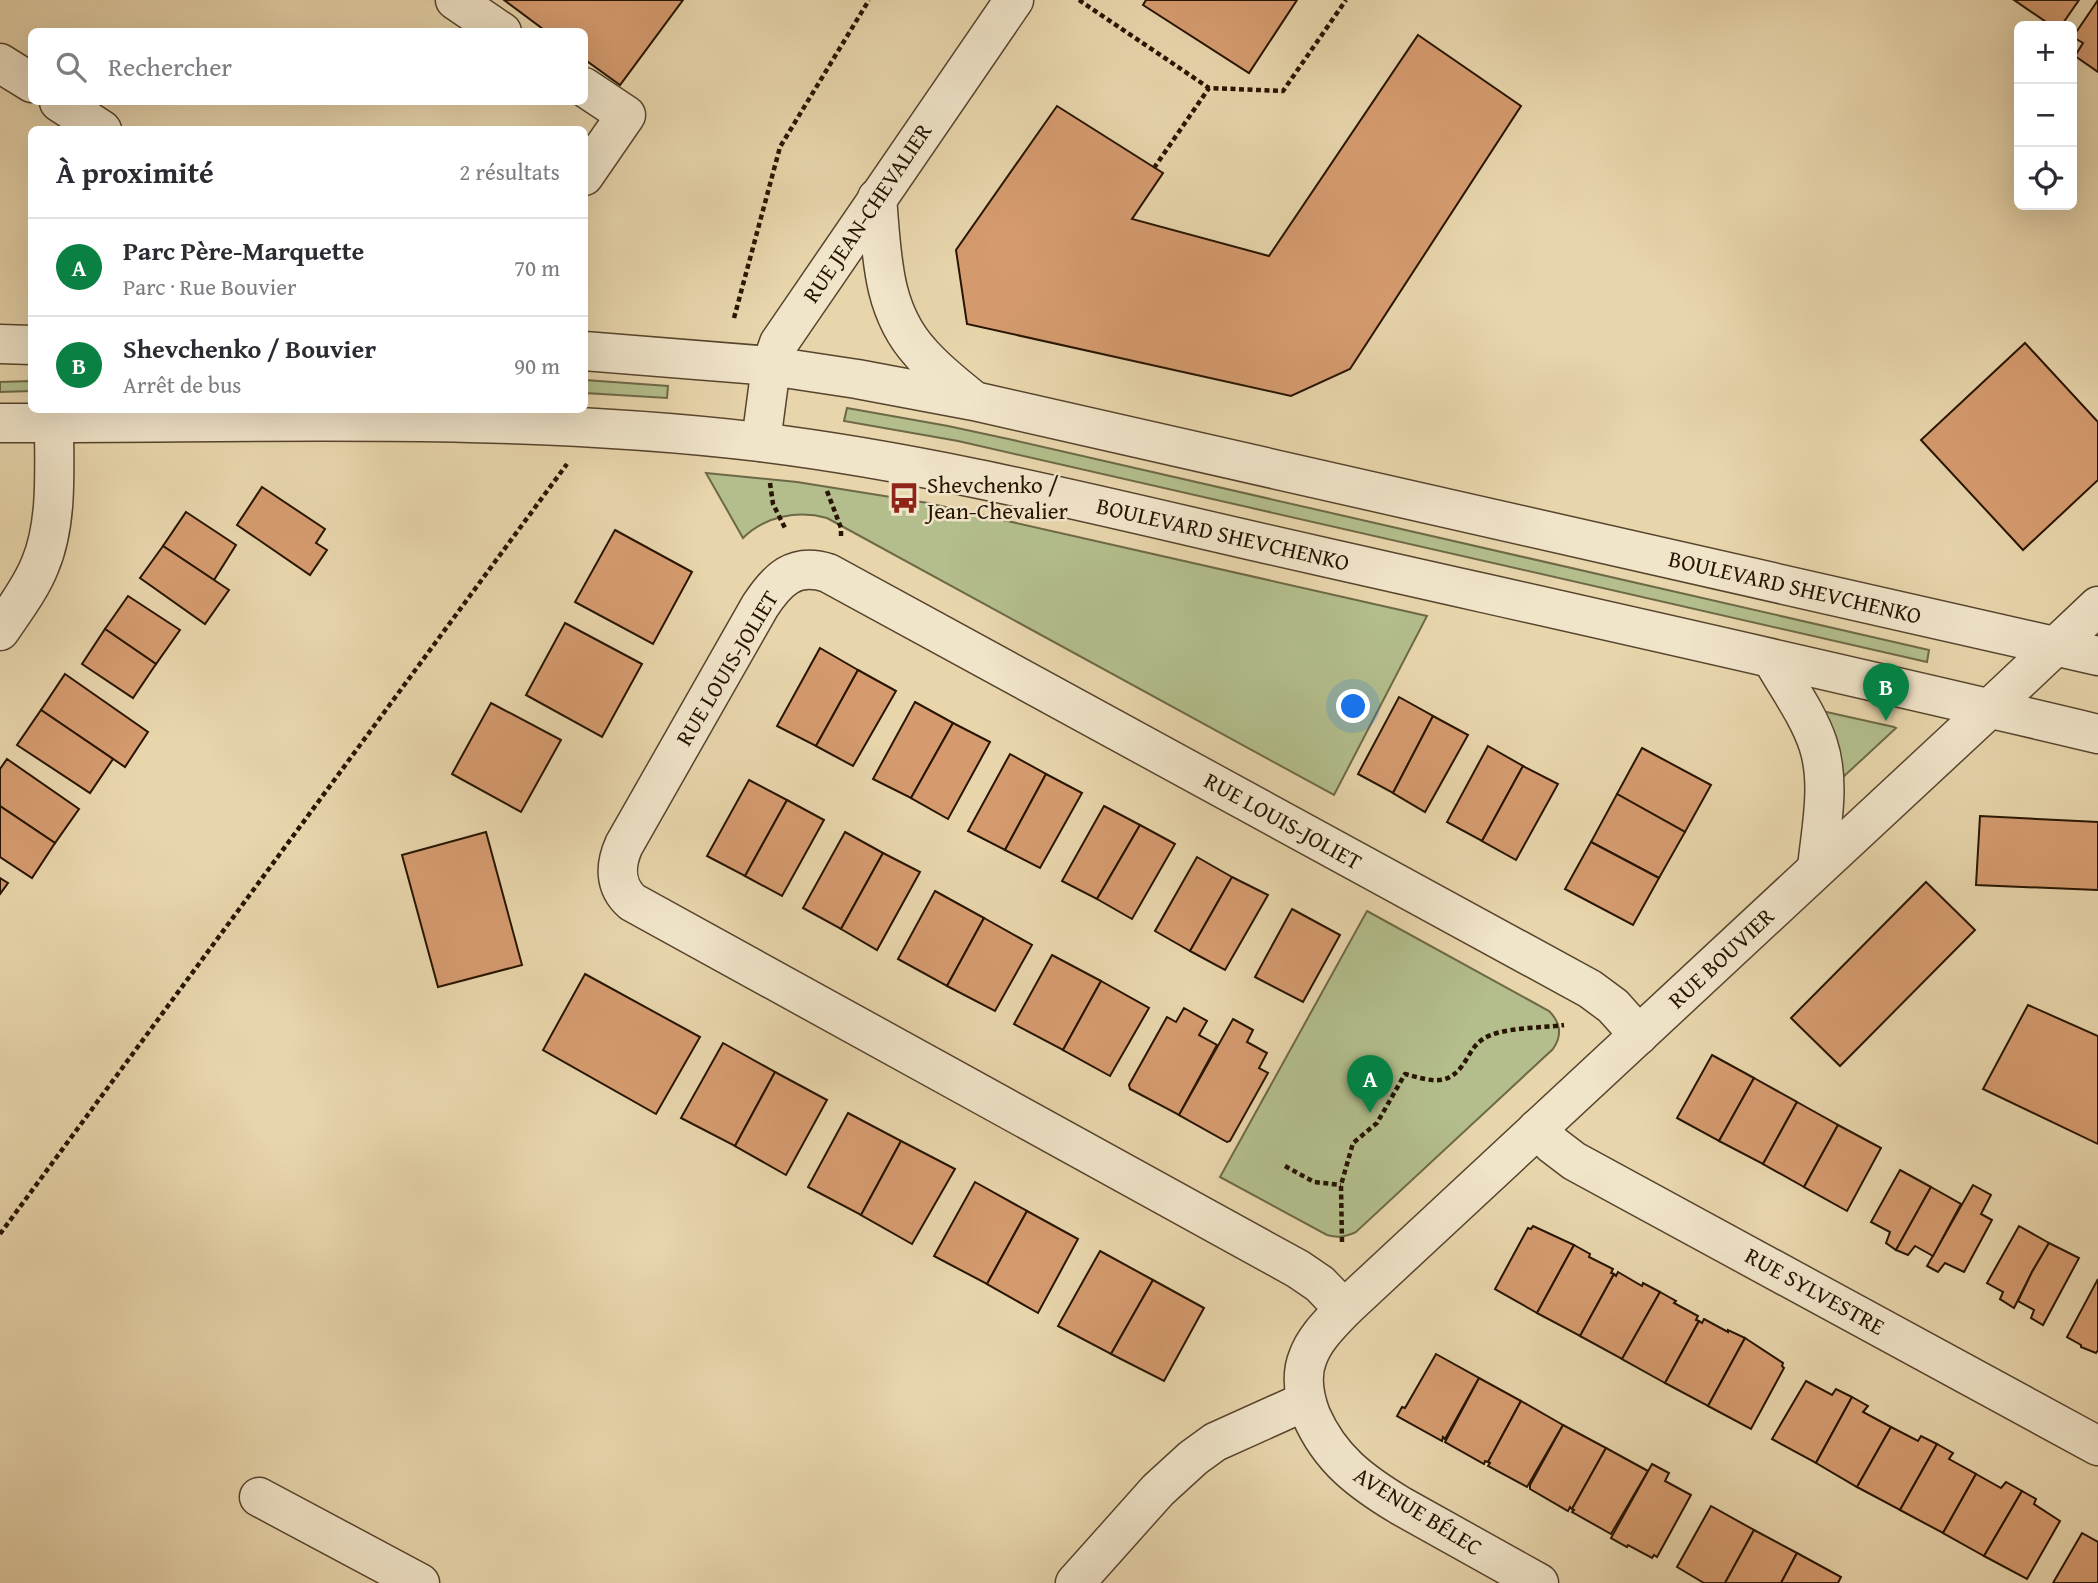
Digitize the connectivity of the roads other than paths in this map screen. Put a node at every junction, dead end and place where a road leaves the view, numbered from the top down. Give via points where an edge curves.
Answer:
1 (455, 0) edge
2 (1014, 0) edge
3 (496, 28) edge
4 (0, 63) edge
5 (28, 80) edge
6 (588, 90) edge
7 (64, 105) edge
8 (96, 126) edge
9 (588, 170) edge
10 (877, 198) junction
11 (0, 344) edge
12 (28, 345) edge
13 (588, 351) edge
14 (771, 366) junction
15 (974, 401) junction
16 (0, 423) edge
17 (54, 424) junction
18 (765, 460) junction
19 (2098, 606) edge
20 (0, 631) edge
21 (2054, 647) junction
22 (2098, 656) edge
23 (1772, 659) junction
24 (1990, 708) junction
25 (2098, 734) edge
26 (1817, 868) junction
27 (1639, 1035) junction
28 (1537, 1129) junction
29 (1344, 1310) junction
30 (1306, 1402) junction
31 (2098, 1446) edge
32 (259, 1497) dead end
33 (420, 1583) edge
34 (1075, 1583) edge
35 (1539, 1583) edge

1 - 3 street
2 - 10 street, RUE JEAN-CHEVALIER
4 - 5 street
6 - 9 street via 626,115
7 - 8 street
10 - 14 street, RUE JEAN-CHEVALIER via 779,343
10 - 15 street via 886,281 897,317 922,355
11 - 12 street
13 - 14 street, BOULEVARD SHEVCHENKO
14 - 15 street, BOULEVARD SHEVCHENKO
14 - 18 street, RUE JEAN-CHEVALIER
15 - 21 street, BOULEVARD SHEVCHENKO
16 - 17 street, BOULEVARD SHEVCHENKO
17 - 18 street, BOULEVARD SHEVCHENKO via 511,424 661,432
17 - 20 street via 53,498 45,551
18 - 23 street, BOULEVARD SHEVCHENKO via 880,461 1024,489
19 - 21 street, RUE BOUVIER
21 - 22 street, BOULEVARD SHEVCHENKO
21 - 24 street, RUE BOUVIER
23 - 24 street, BOULEVARD SHEVCHENKO
23 - 26 street via 1812,730 1822,758
24 - 25 street, BOULEVARD SHEVCHENKO
24 - 26 street, RUE BOUVIER
26 - 27 street, RUE BOUVIER
27 - 28 street, RUE BOUVIER
27 - 29 street, RUE LOUIS-JOLIET via 1590,989 828,573 805,570 777,582 624,845 617,875 627,897 1298,1269
28 - 29 street, RUE BOUVIER
28 - 31 street, RUE SYLVESTRE via 1574,1161
29 - 30 street, AVENUE BÉLEC via 1314,1343 1307,1359 1303,1373
30 - 34 street via 1215,1442 1193,1458
30 - 35 street, AVENUE BÉLEC via 1331,1451 1362,1480
32 - 33 street

